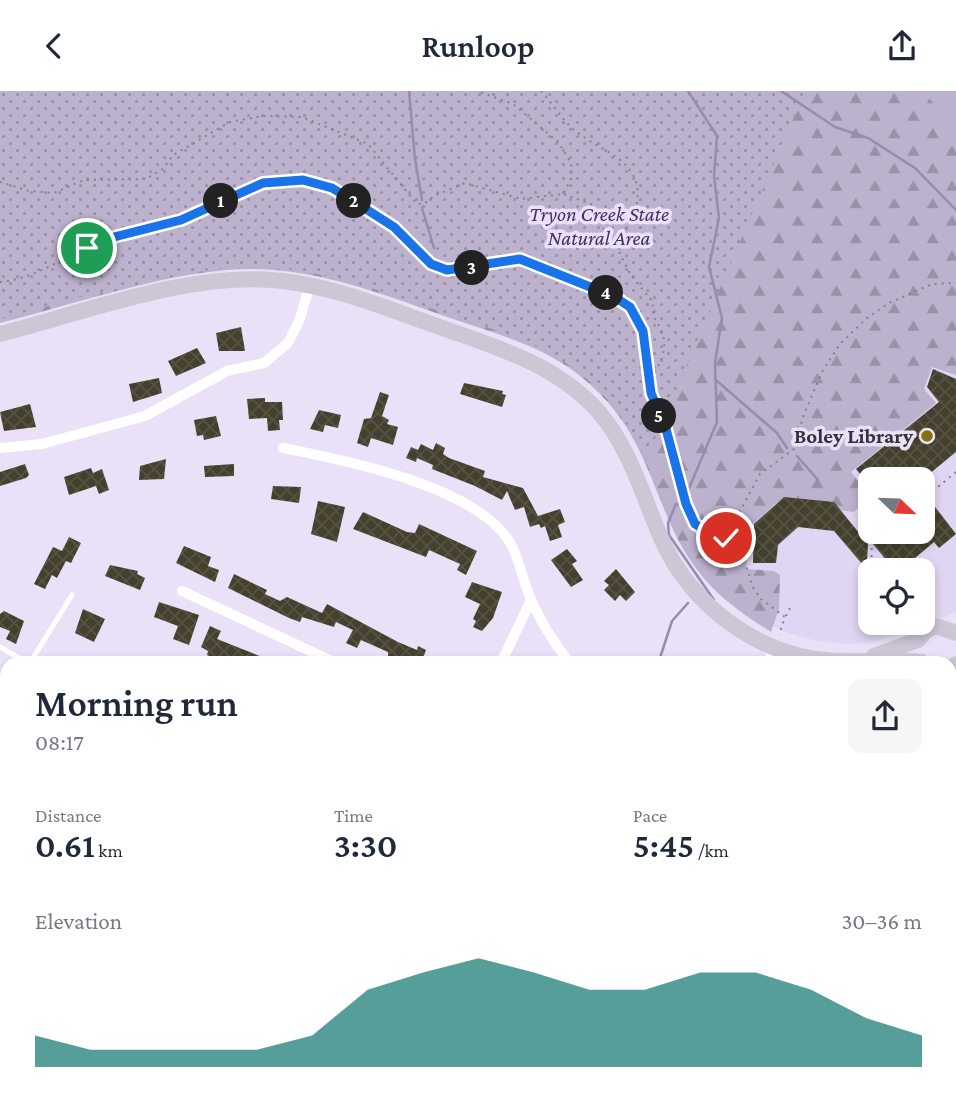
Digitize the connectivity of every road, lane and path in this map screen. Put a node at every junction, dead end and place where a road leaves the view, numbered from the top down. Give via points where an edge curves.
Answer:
1 (477, 91) edge
2 (541, 91) edge
3 (0, 182) edge
4 (563, 194) junction
5 (616, 245) junction
6 (0, 282) edge
7 (956, 283) edge
8 (310, 285) junction
9 (0, 334) edge
10 (649, 382) junction
11 (0, 448) edge
12 (283, 448) dead end
13 (956, 472) edge
14 (935, 489) edge
15 (726, 538) junction
16 (182, 591) dead end
17 (72, 595) dead end
18 (531, 600) junction
19 (790, 608) dead end
20 (785, 617) junction
21 (954, 629) edge
22 (777, 640) junction
23 (918, 640) junction
24 (0, 647) edge
25 (16, 656) edge
26 (33, 656) edge
27 (321, 656) edge
28 (504, 656) edge
29 (566, 656) edge
30 (771, 656) edge
31 (813, 656) edge
32 (872, 656) edge
33 (919, 656) edge

1 - 4 path via 513,104 558,142 571,163 572,177
2 - 5 path via 570,127 623,161 635,177 634,213
3 - 4 path via 54,193 84,180 146,179 163,169 173,155 230,123 277,115 302,117 358,137 417,204 465,183 521,199
4 - 5 path via 593,205 609,241
5 - 10 path via 630,274 653,302 652,319 664,339 661,362
6 - 10 path via 25,279 110,238 181,220 263,183 303,180 332,188 394,227 431,264 447,270 520,259 619,299 630,307 643,331
7 - 15 path via 932,284 901,297 867,318 840,344 822,372 794,449 760,474
8 - 9 main road via 254,279 184,286
8 - 11 street via 288,342 264,363 227,371 145,416 42,444
8 - 22 main road via 508,351 565,381 597,411 621,444 668,553 690,585 727,621
10 - 15 path via 695,524
12 - 18 street via 384,470 475,511 511,545
13 - 14 path
15 - 20 path via 761,599
16 - 27 street
17 - 26 lane
18 - 28 street
18 - 29 street
19 - 20 path
20 - 22 path
21 - 23 main road via 930,628
22 - 30 street
22 - 31 main road
23 - 32 main road
23 - 33 main road
24 - 25 lane

